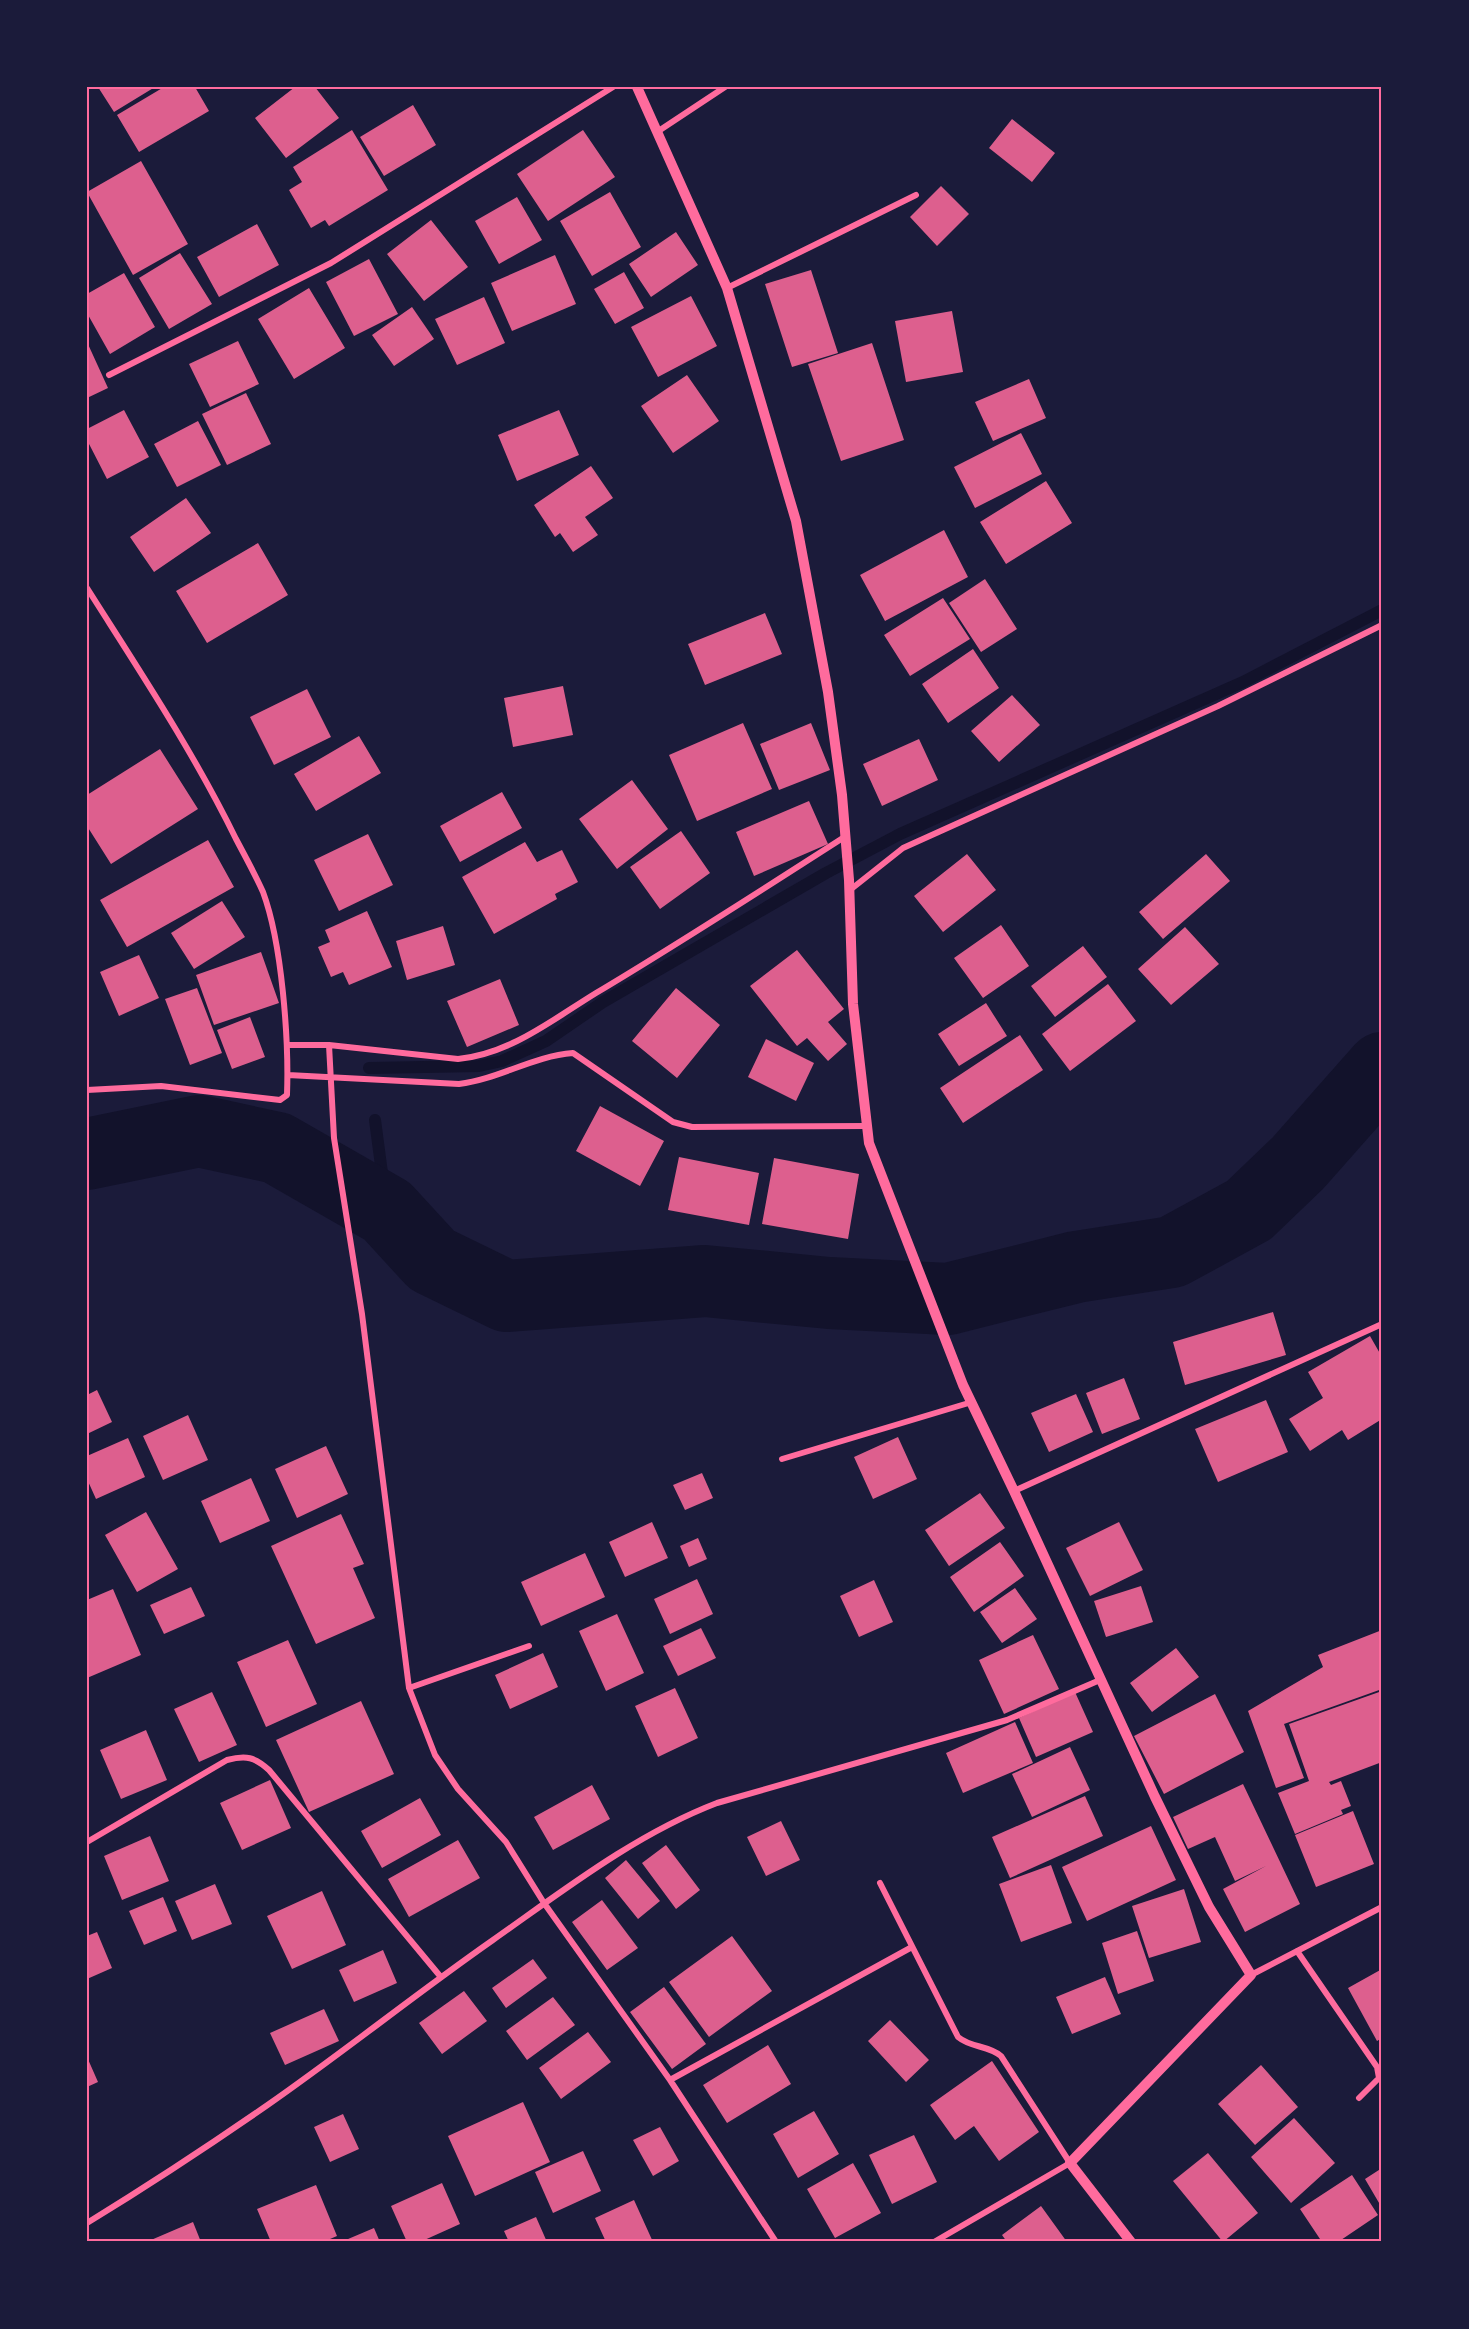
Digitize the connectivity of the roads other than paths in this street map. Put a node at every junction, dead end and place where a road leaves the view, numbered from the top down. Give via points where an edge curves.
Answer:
1 (613, 87) edge
2 (637, 87) edge
3 (725, 87) edge
4 (657, 132) junction
5 (916, 195) dead end
6 (727, 288) junction
7 (109, 375) dead end
8 (87, 588) edge
9 (1382, 625) edge
10 (846, 836) junction
11 (849, 885) junction
12 (287, 1045) junction
13 (329, 1045) junction
14 (288, 1075) junction
15 (331, 1079) junction
16 (87, 1090) edge
17 (867, 1126) junction
18 (1382, 1324) edge
19 (972, 1402) junction
20 (782, 1459) dead end
21 (1014, 1491) junction
22 (529, 1646) dead end
23 (1100, 1680) junction
24 (409, 1688) junction
25 (87, 1842) edge
26 (879, 1884) dead end
27 (544, 1904) junction
28 (1382, 1908) edge
29 (912, 1947) junction
30 (1297, 1951) junction
31 (1251, 1975) junction
32 (440, 1976) junction
33 (670, 2080) junction
34 (1359, 2098) dead end
35 (1070, 2163) junction
36 (87, 2223) edge
37 (776, 2242) edge
38 (934, 2242) edge
39 (1131, 2242) edge

1 - 7 street via 331,263
2 - 4 street
3 - 4 street
4 - 6 street
5 - 6 street
6 - 10 street via 796,521 828,692
8 - 12 street via 188,747 263,892 274,933
9 - 11 street via 1218,706 903,848
10 - 11 street
10 - 13 street via 560,1018 499,1050 458,1059
11 - 17 street via 853,1004
12 - 13 street
12 - 14 street
13 - 15 street
14 - 15 street
14 - 16 street via 286,1095 280,1100 161,1086
15 - 17 street via 459,1084 481,1081 555,1054 573,1053 667,1118 692,1127
15 - 24 street via 334,1138 362,1314
17 - 19 street via 874,1157
18 - 21 street
19 - 20 street
19 - 21 street
21 - 23 street
22 - 24 street
23 - 27 street via 1007,1720 684,1816
23 - 31 street via 1209,1907
24 - 27 street via 435,1755 458,1789 506,1842
25 - 32 street via 227,1760 241,1756 256,1758
26 - 29 street
27 - 32 street
27 - 33 street
28 - 30 street
29 - 33 street
29 - 35 street via 958,2037 1001,2056
30 - 31 street
30 - 34 street via 1377,2067 1379,2078
31 - 35 street
32 - 36 street via 271,2103
33 - 37 street
35 - 38 street
35 - 39 street

